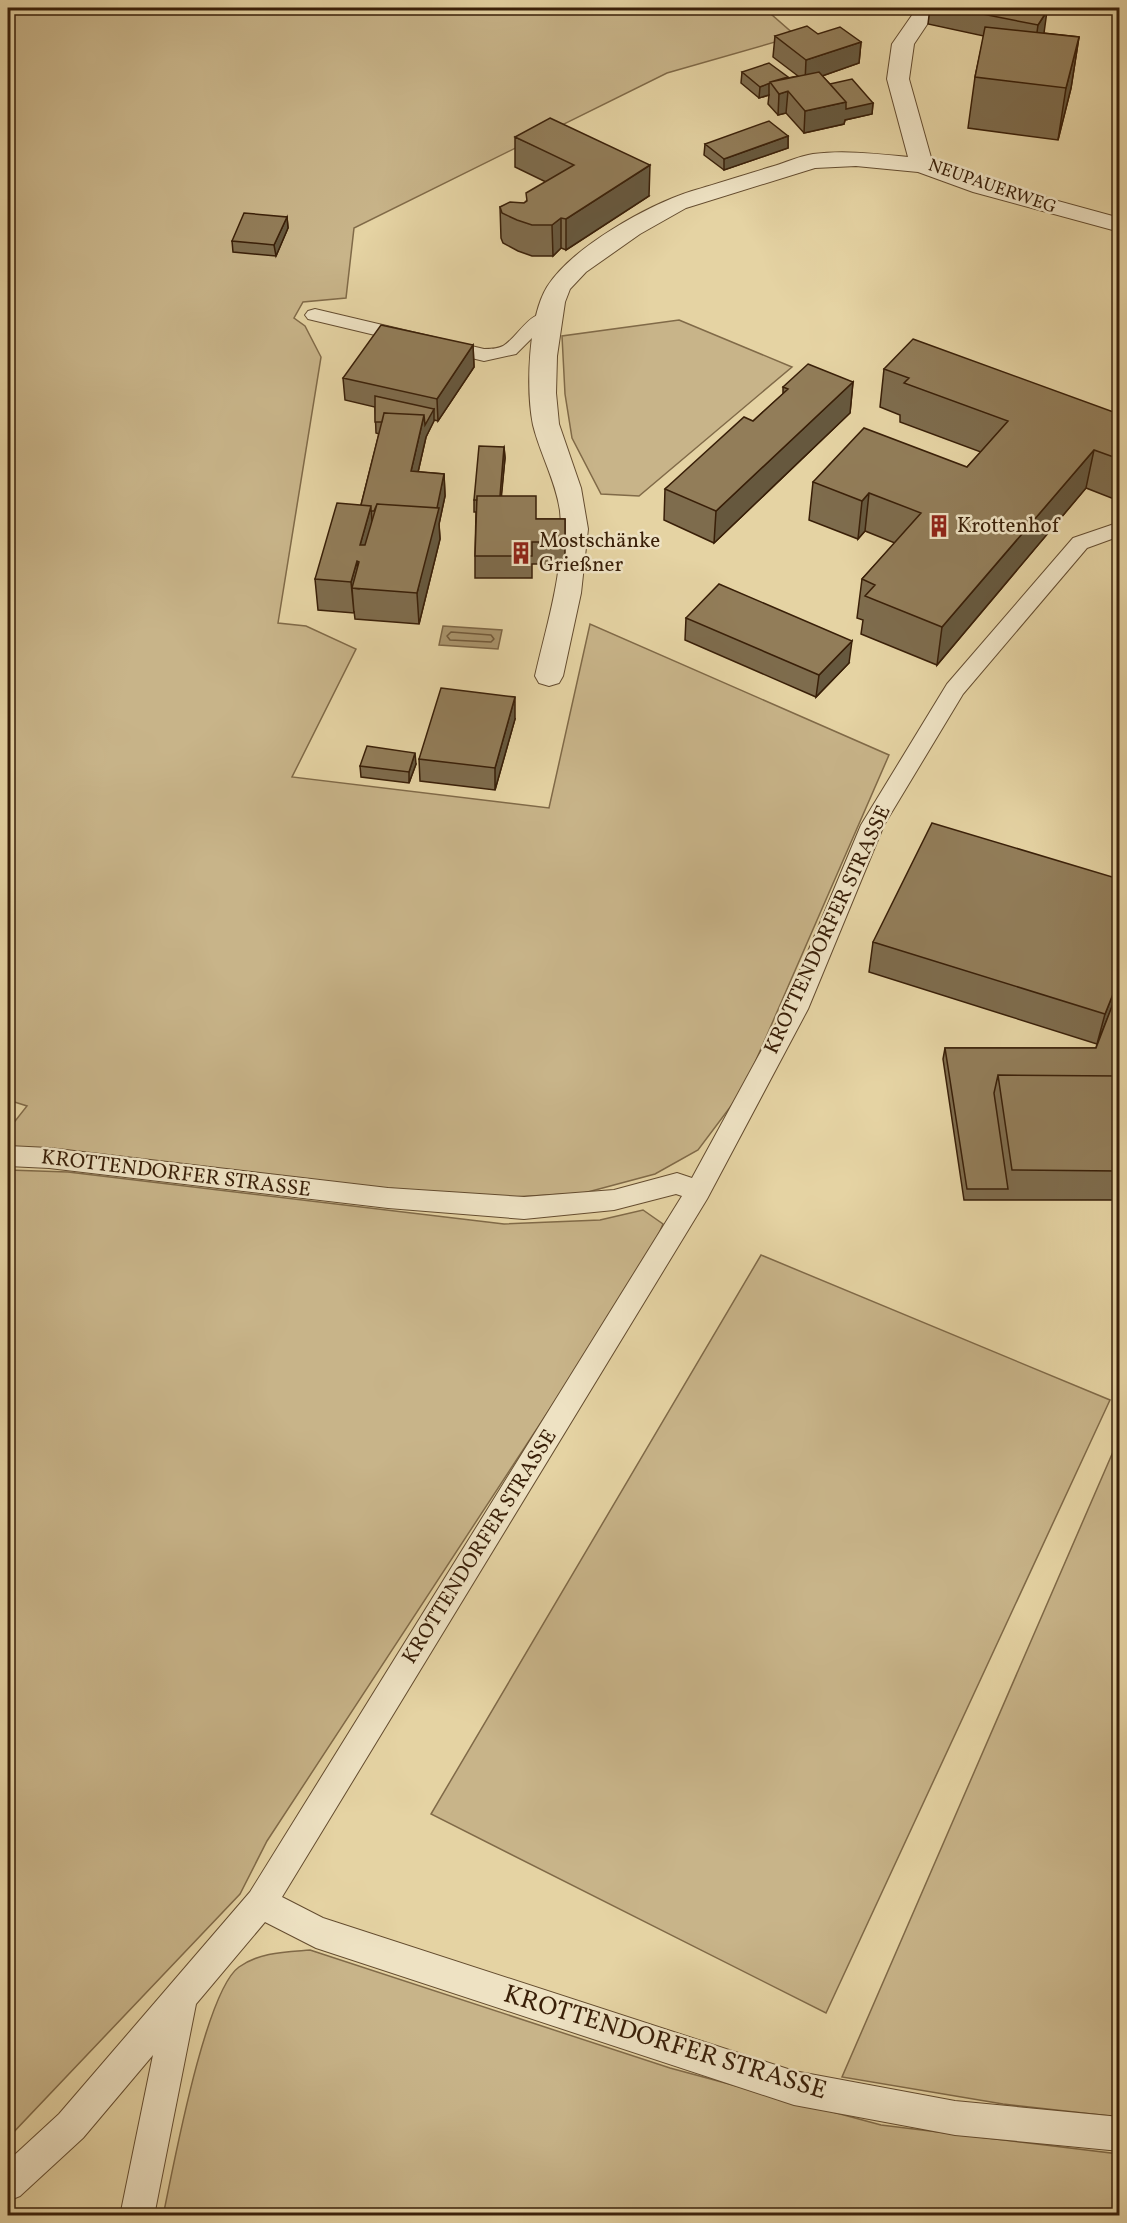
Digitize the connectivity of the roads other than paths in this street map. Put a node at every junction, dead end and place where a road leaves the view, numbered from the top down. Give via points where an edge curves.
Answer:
1 (927, 8) edge
2 (922, 165) junction
3 (1119, 225) edge
4 (315, 315) dead end
5 (550, 318) junction
6 (1119, 528) edge
7 (549, 676) dead end
8 (8, 1156) edge
9 (698, 1192) junction
10 (261, 1903) junction
11 (182, 1996) junction
12 (1119, 2134) edge
13 (8, 2184) edge
14 (137, 2216) edge

1 - 2 street, NEUPAUERWEG via 903,45 898,80
2 - 3 street, NEUPAUERWEG via 981,187
2 - 5 street via 856,159 813,161 678,202 587,259 558,288
4 - 5 lane via 484,355 511,350 534,324
5 - 7 street via 542,381 546,423 573,509 575,541
6 - 9 lane, KROTTENDORFER STRASSE via 1080,543 955,689 873,825 796,1009
8 - 9 lane, KROTTENDORFER STRASSE via 388,1198 524,1208 615,1200 677,1183
9 - 10 lane, KROTTENDORFER STRASSE
10 - 11 lane, KROTTENDORFER STRASSE
10 - 12 lane, KROTTENDORFER STRASSE via 316,1932 794,2088 955,2118
11 - 13 lane, KROTTENDORFER STRASSE via 71,2126
11 - 14 lane

